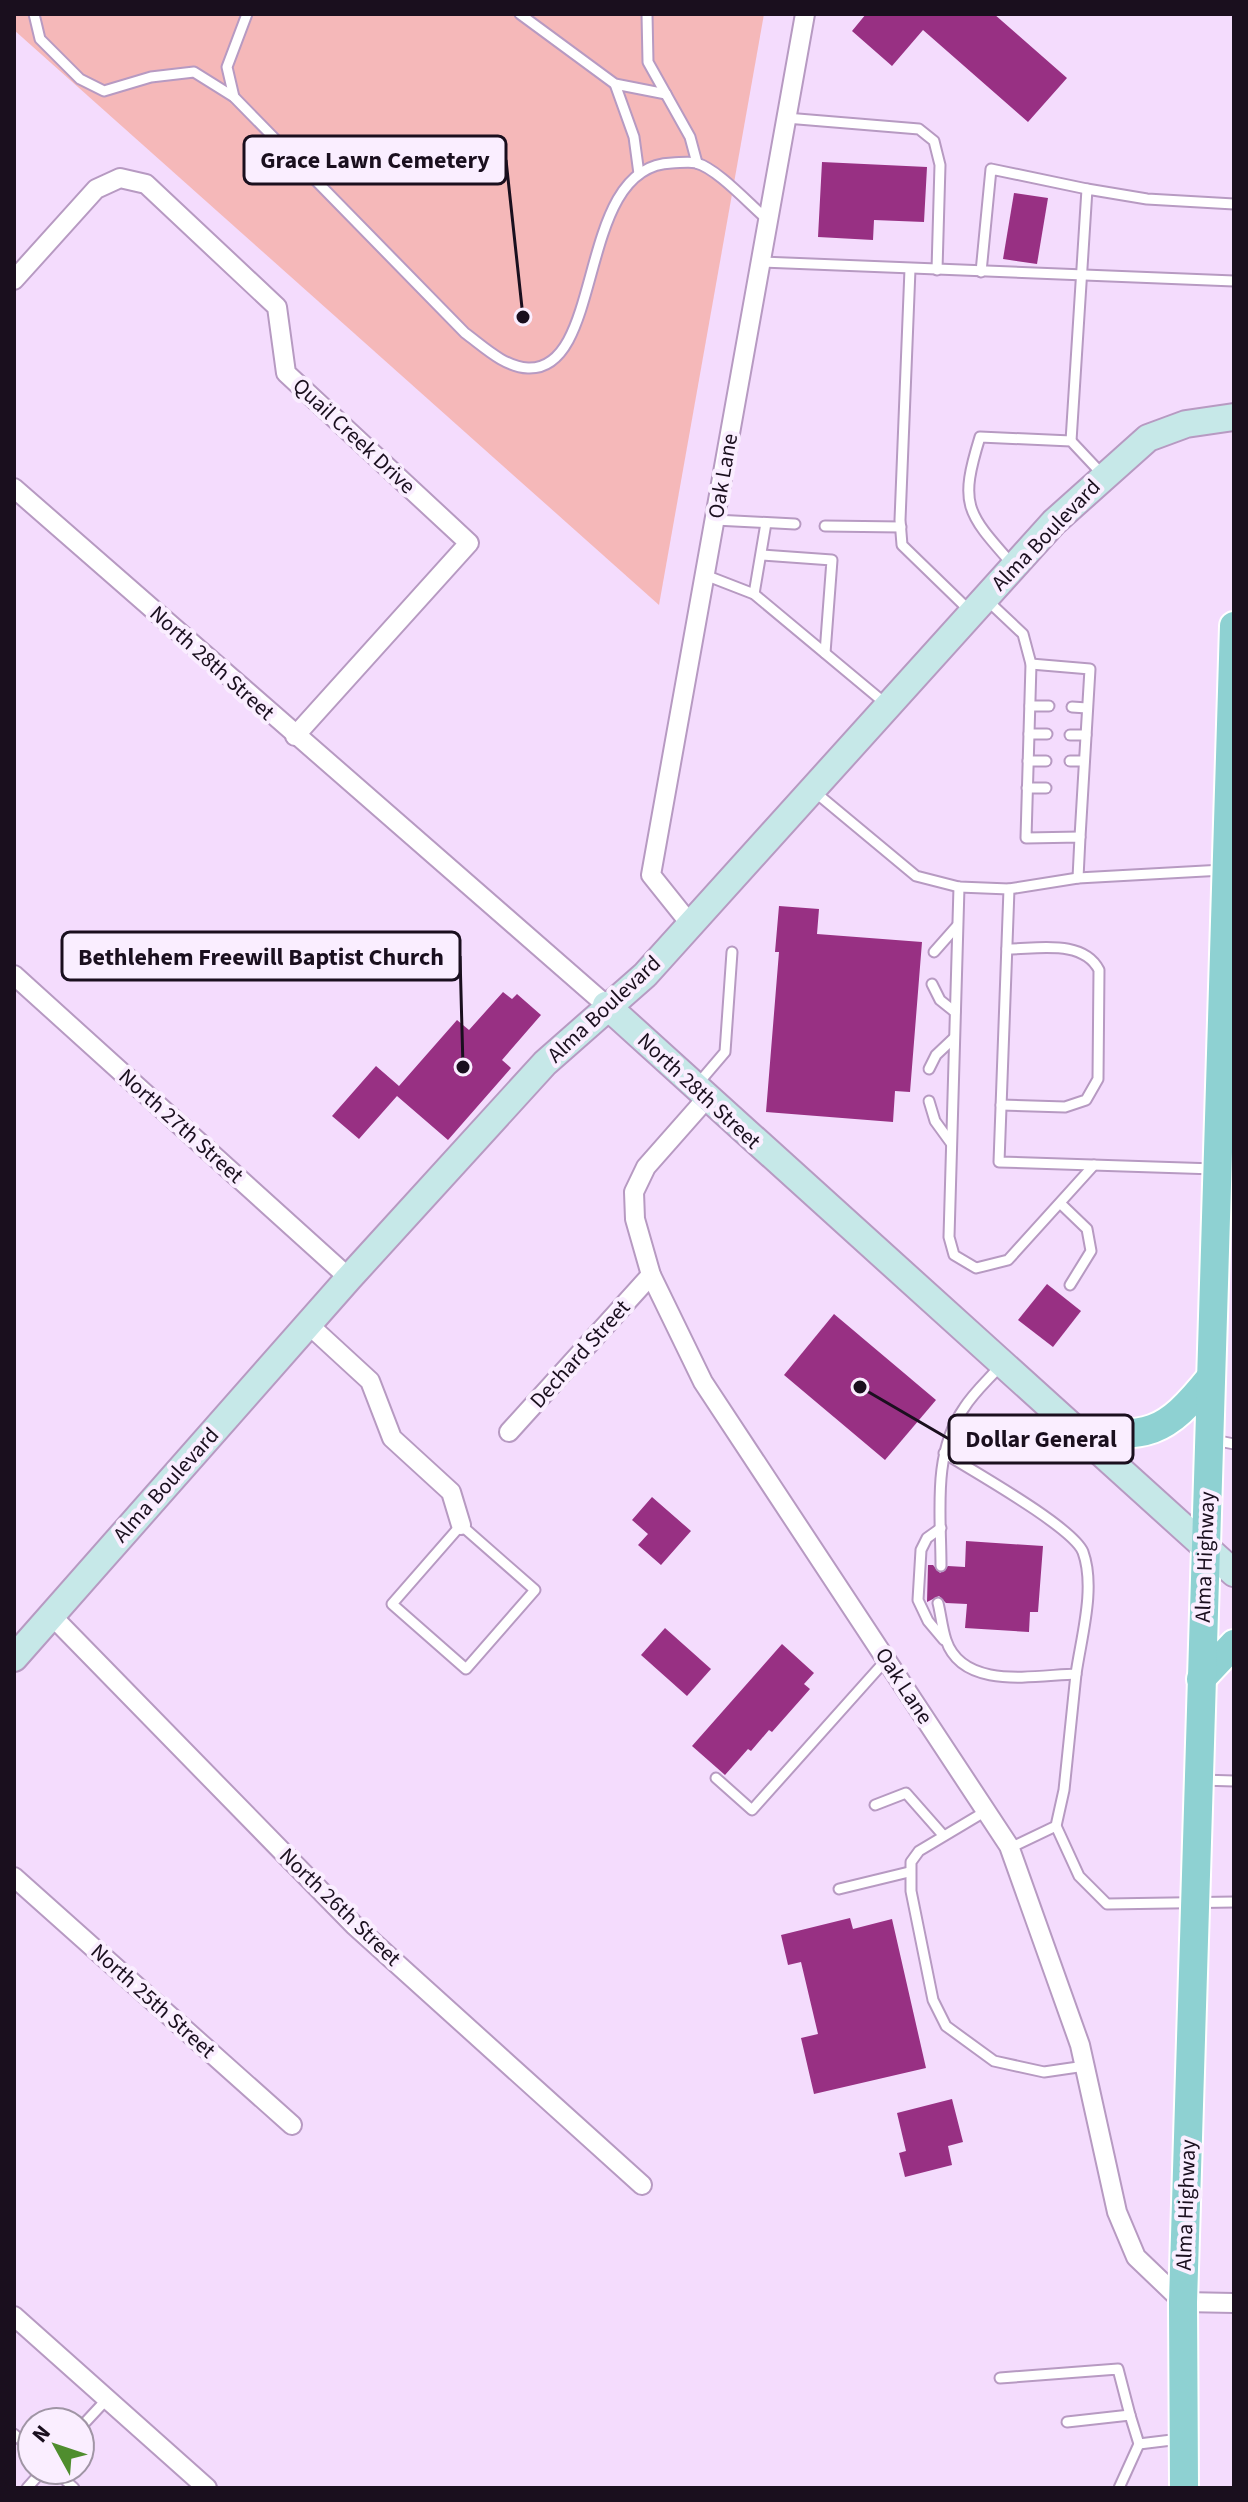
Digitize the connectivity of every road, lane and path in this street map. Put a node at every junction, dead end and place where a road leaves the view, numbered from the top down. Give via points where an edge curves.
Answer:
1 (34, 14) edge
2 (247, 14) edge
3 (520, 14) edge
4 (647, 14) edge
5 (805, 14) edge
6 (615, 84) junction
7 (666, 94) junction
8 (234, 97) junction
9 (786, 118) junction
10 (697, 163) junction
11 (639, 174) junction
12 (1087, 189) junction
13 (1234, 204) edge
14 (768, 220) junction
15 (761, 262) junction
16 (910, 269) junction
17 (937, 270) junction
18 (981, 272) junction
19 (1080, 277) junction
20 (14, 280) edge
21 (1234, 281) edge
22 (1234, 417) edge
23 (1071, 441) junction
24 (1103, 475) junction
25 (14, 488) edge
26 (715, 520) junction
27 (766, 523) junction
28 (795, 524) dead end
29 (825, 526) dead end
30 (901, 527) junction
31 (762, 555) junction
32 (1014, 566) junction
33 (705, 575) junction
34 (754, 594) junction
35 (979, 606) junction
36 (1234, 626) edge
37 (825, 653) junction
38 (1031, 664) junction
39 (888, 706) junction
40 (1030, 706) junction
41 (1049, 706) dead end
42 (1072, 707) dead end
43 (1087, 708) junction
44 (1029, 734) junction
45 (1047, 734) dead end
46 (1070, 735) dead end
47 (1086, 735) junction
48 (295, 736) junction
49 (1028, 761) junction
50 (1046, 761) dead end
51 (1070, 761) dead end
52 (1084, 761) junction
53 (1027, 788) junction
54 (1046, 788) dead end
55 (1070, 788) dead end
56 (1083, 788) junction
57 (813, 790) junction
58 (1080, 837) junction
59 (1230, 870) edge
60 (1078, 878) junction
61 (959, 887) junction
62 (1009, 889) junction
63 (691, 925) junction
64 (957, 926) junction
65 (1007, 949) junction
66 (732, 952) dead end
67 (934, 952) dead end
68 (14, 975) edge
69 (932, 984) dead end
70 (606, 1005) junction
71 (955, 1012) junction
72 (954, 1038) junction
73 (929, 1069) dead end
74 (700, 1094) junction
75 (929, 1101) dead end
76 (1001, 1105) junction
77 (951, 1143) junction
78 (1094, 1165) junction
79 (1218, 1169) junction
80 (1061, 1204) junction
81 (651, 1275) junction
82 (349, 1278) junction
83 (1070, 1285) dead end
84 (308, 1324) junction
85 (1001, 1365) junction
86 (1211, 1377) junction
87 (1075, 1431) junction
88 (509, 1432) dead end
89 (1221, 1442) edge
90 (944, 1453) junction
91 (461, 1525) junction
92 (941, 1528) junction
93 (1205, 1549) junction
94 (941, 1566) dead end
95 (1234, 1573) edge
96 (938, 1603) dead end
97 (51, 1615) junction
98 (947, 1643) junction
99 (1234, 1644) edge
100 (14, 1658) edge
101 (886, 1660) junction
102 (1076, 1674) junction
103 (1201, 1679) junction
104 (716, 1778) dead end
105 (1198, 1779) junction
106 (1234, 1781) edge
107 (875, 1805) dead end
108 (986, 1811) junction
109 (1056, 1826) junction
110 (943, 1835) junction
111 (1010, 1848) junction
112 (909, 1872) junction
113 (14, 1877) edge
114 (839, 1889) dead end
115 (1234, 1902) edge
116 (1196, 1903) junction
117 (1085, 2066) junction
118 (292, 2125) dead end
119 (642, 2185) dead end
120 (1183, 2302) junction
121 (1234, 2303) edge
122 (14, 2316) edge
123 (1000, 2378) dead end
124 (107, 2399) junction
125 (96, 2411) edge
126 (1130, 2415) junction
127 (1067, 2422) dead end
128 (1184, 2439) junction
129 (1139, 2444) junction
130 (207, 2488) edge
131 (1119, 2488) edge
132 (1184, 2488) edge

1 - 8 lane via 40,39 80,79 104,91 194,72
2 - 8 lane via 227,67
3 - 6 lane
4 - 7 lane via 648,62
5 - 9 street, Oak Lane
6 - 7 lane
6 - 11 lane via 634,137
7 - 10 lane via 690,137
8 - 11 lane via 465,333 506,362 530,368 552,361 572,336 602,230
9 - 14 street, Oak Lane
9 - 17 lane via 919,129 934,141 940,165
10 - 11 lane via 662,164
10 - 14 lane
12 - 13 lane
12 - 18 lane via 991,169
12 - 19 lane
14 - 15 street, Oak Lane
15 - 16 lane
15 - 26 street, Oak Lane
16 - 17 lane
16 - 30 lane
17 - 18 lane
18 - 19 lane
19 - 21 lane
19 - 23 lane
20 - 48 street, Quail Creek Drive via 96,189 120,178 146,184 277,307 286,373 469,543
22 - 24 street, Alma Boulevard via 1186,424 1148,438
23 - 24 lane
23 - 32 lane via 980,437 969,475 969,507 977,525
24 - 32 street, Alma Boulevard
25 - 48 street, North 28th Street
26 - 27 lane
26 - 33 street, Oak Lane
27 - 28 lane
27 - 31 lane
29 - 30 lane
30 - 35 lane via 902,545
31 - 34 lane
31 - 37 lane via 832,560
32 - 35 street, Alma Boulevard
33 - 34 lane
33 - 63 street, Oak Lane via 651,875
34 - 37 lane
35 - 38 lane via 1023,634
35 - 39 street, Alma Boulevard
36 - 59 main road, Alma Highway
37 - 39 lane
38 - 40 lane
38 - 43 lane via 1090,669
39 - 57 street, Alma Boulevard
40 - 41 lane
40 - 44 lane
42 - 43 lane
43 - 47 lane
44 - 45 lane
44 - 49 lane
46 - 47 lane
47 - 52 lane
48 - 70 street, North 28th Street
49 - 50 lane
49 - 53 lane
51 - 52 lane
52 - 56 lane
53 - 54 lane
53 - 58 lane via 1026,838
55 - 56 lane
56 - 58 lane
57 - 61 lane via 916,876
57 - 63 street, Alma Boulevard
58 - 60 lane
59 - 60 lane
59 - 79 main road, Alma Highway
60 - 62 lane
61 - 62 lane
61 - 64 lane
62 - 65 lane
63 - 70 street, Alma Boulevard via 645,975
64 - 67 lane
64 - 71 lane
65 - 76 lane
65 - 76 lane via 1076,949 1092,957 1099,970 1098,1079 1086,1100 1065,1107
66 - 74 lane via 725,1052
68 - 82 street, North 27th Street
69 - 71 lane
70 - 74 street, North 28th Street
70 - 82 street, Alma Boulevard via 545,1063
71 - 72 lane
72 - 73 lane
72 - 77 lane
74 - 81 street, Oak Lane via 646,1167 634,1192 635,1219
74 - 85 street, North 28th Street
75 - 77 lane
76 - 78 lane via 999,1162
77 - 80 lane via 949,1237 954,1255 976,1268 1008,1260
78 - 79 lane
78 - 80 lane
79 - 86 main road, Alma Highway via 1219,1282
80 - 83 lane via 1087,1229 1091,1251
81 - 88 street, Dechard Street
81 - 101 street, Oak Lane via 703,1382
82 - 84 street, Alma Boulevard
84 - 91 street via 370,1381 392,1438 451,1492
84 - 97 street, Alma Boulevard
85 - 87 street, North 28th Street
85 - 90 lane via 964,1407
86 - 87 main road via 1187,1407 1159,1429 1139,1434
86 - 89 main road, Alma Highway
87 - 93 street, North 28th Street
89 - 93 main road, Alma Highway
90 - 92 lane
90 - 102 lane via 1065,1531 1082,1549 1087,1589
91 - 91 lane via 535,1590 466,1669 392,1604
92 - 94 lane
92 - 98 lane via 921,1550 918,1600
93 - 95 street, North 28th Street
93 - 103 main road, Alma Highway
96 - 98 lane
97 - 100 street, Alma Boulevard
97 - 119 street, North 26th Street via 354,1925
98 - 102 lane via 960,1660 989,1676
99 - 103 main road
101 - 104 lane via 752,1810
101 - 108 street, Oak Lane
102 - 109 lane
103 - 105 main road, Alma Highway
105 - 106 lane
105 - 116 main road, Alma Highway
107 - 110 lane via 906,1793
108 - 110 lane
108 - 111 street, Oak Lane
109 - 111 lane
109 - 116 lane via 1079,1876 1107,1904
110 - 112 lane via 919,1851
111 - 117 street, Oak Lane
112 - 114 lane
112 - 117 lane via 933,2000 946,2026 994,2061 1018,2068 1044,2072
113 - 118 street, North 25th Street
115 - 116 lane
116 - 120 main road, Alma Highway
117 - 120 street, Oak Lane via 1117,2212 1136,2257
120 - 121 street
120 - 128 main road, Alma Highway
122 - 124 street
123 - 126 lane via 1118,2369
124 - 125 lane
124 - 130 street
126 - 127 lane
126 - 129 lane
128 - 129 lane
128 - 132 main road, Alma Highway
129 - 131 lane

